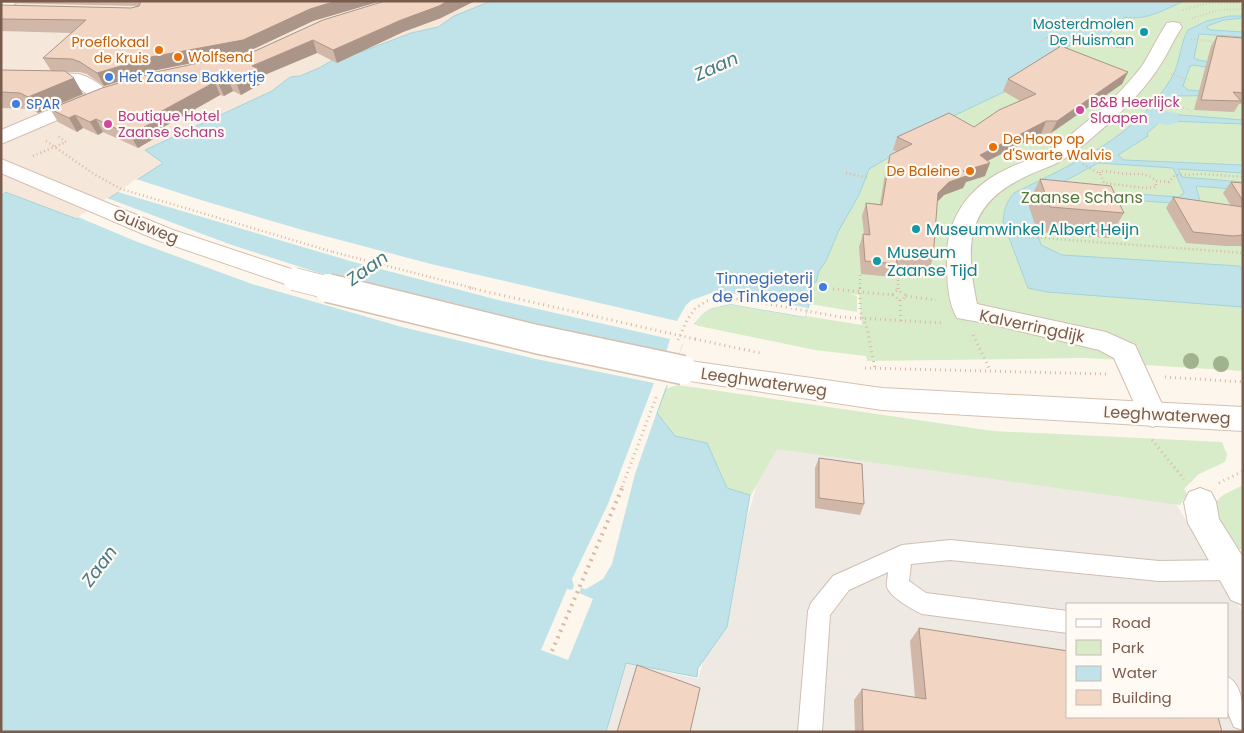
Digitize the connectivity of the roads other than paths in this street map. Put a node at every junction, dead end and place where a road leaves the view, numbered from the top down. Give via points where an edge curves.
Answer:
1 (15, 6) edge
2 (1, 8) edge
3 (1173, 27) road end
4 (1, 77) edge
5 (120, 89) edge
6 (100, 95) junction
7 (1, 138) edge
8 (1, 165) edge
9 (294, 279) joint
10 (1153, 415) junction
11 (1243, 419) edge
12 (1194, 493) road end
13 (902, 555) junction
14 (1237, 580) edge
15 (1066, 622) edge
16 (1229, 691) edge
17 (1243, 718) edge
18 (810, 732) edge

1 - 2 street
3 - 10 street, Kalverringdijk via 1134,88 1109,112 1061,152 1004,178 988,189 968,210 958,231 959,279 966,312 1106,342 1124,352
4 - 6 street via 79,80
5 - 6 street
6 - 7 street
8 - 9 street, Guisweg via 166,235
9 - 10 street, Leeghwaterweg, bridge via 455,321 597,353 679,359 882,399
10 - 11 street, Leeghwaterweg
12 - 14 street via 1204,523
13 - 14 lane via 950,550
13 - 15 lane via 897,585 922,603
13 - 18 lane via 841,583 819,611
16 - 17 lane

